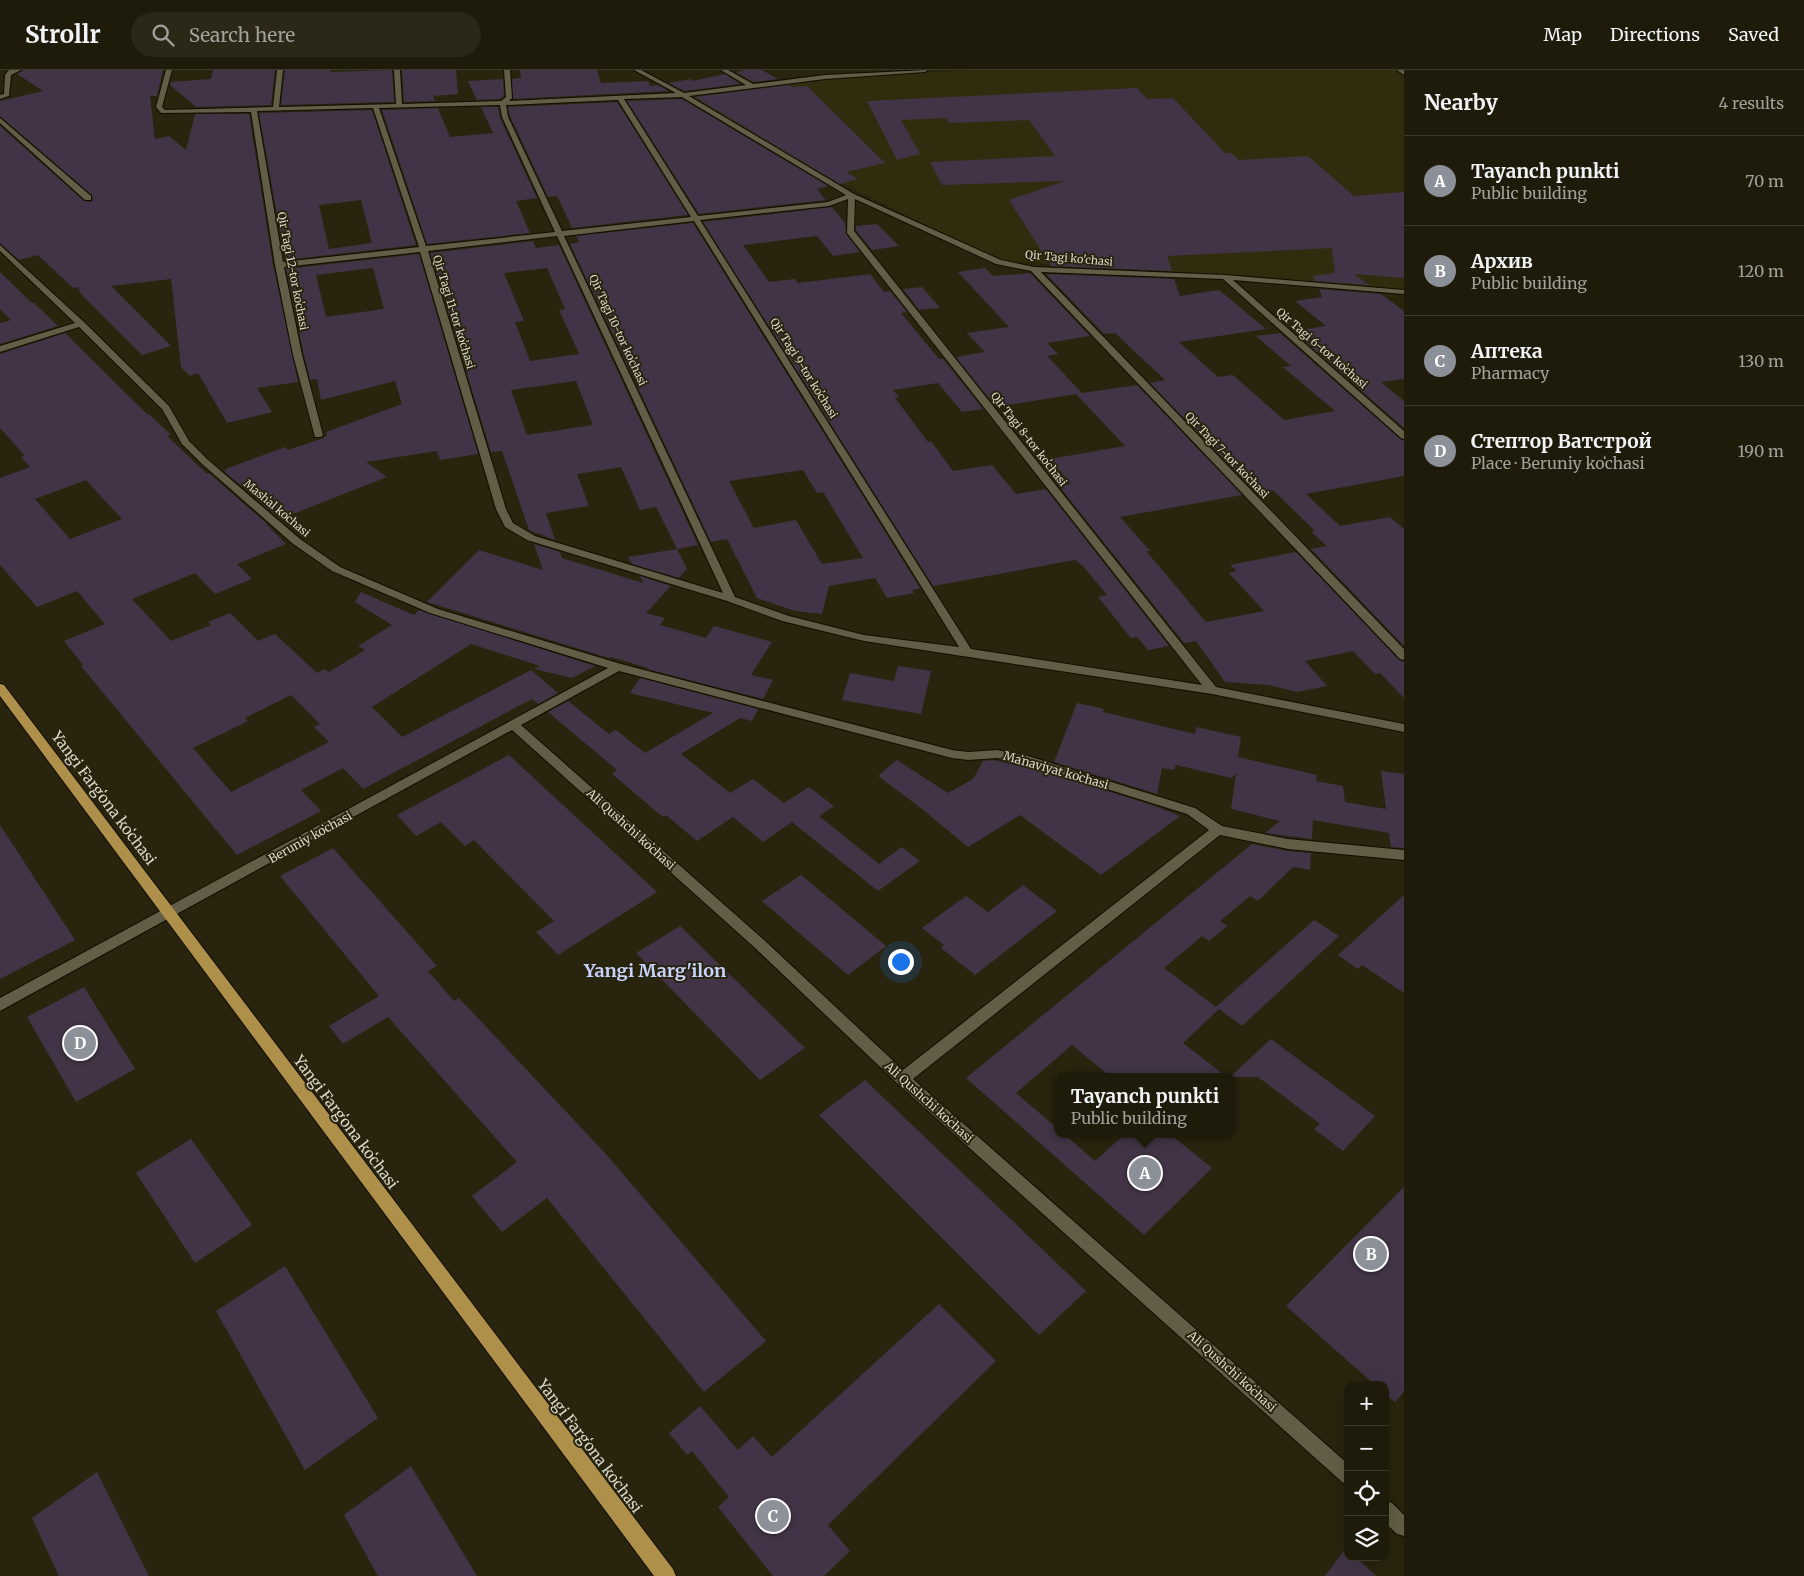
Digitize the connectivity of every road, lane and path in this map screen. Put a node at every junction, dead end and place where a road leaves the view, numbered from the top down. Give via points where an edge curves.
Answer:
1 (18, 70) edge
2 (169, 70) edge
3 (280, 70) edge
4 (397, 70) edge
5 (507, 70) edge
6 (637, 70) edge
7 (724, 70) edge
8 (925, 70) edge
9 (1400, 70) edge
10 (1404, 73) edge
11 (752, 86) junction
12 (683, 95) junction
13 (0, 97) edge
14 (620, 98) junction
15 (503, 103) junction
16 (399, 105) junction
17 (375, 106) junction
18 (254, 110) junction
19 (276, 110) junction
20 (0, 120) edge
21 (852, 195) junction
22 (88, 198) dead end
23 (696, 219) junction
24 (559, 233) junction
25 (0, 247) edge
26 (422, 248) junction
27 (279, 265) junction
28 (1034, 269) junction
29 (1224, 277) junction
30 (1404, 292) edge
31 (81, 324) junction
32 (0, 349) edge
33 (318, 434) dead end
34 (1404, 436) edge
35 (732, 599) junction
36 (967, 652) junction
37 (1404, 656) edge
38 (618, 667) junction
39 (0, 688) edge
40 (1212, 690) junction
41 (514, 725) junction
42 (1404, 728) edge
43 (1218, 830) junction
44 (1404, 855) edge
45 (169, 914) junction
46 (0, 1005) edge
47 (902, 1080) junction
48 (1344, 1472) edge
49 (1389, 1514) edge
50 (1404, 1527) edge
51 (666, 1576) edge

1 - 13 street via 8,75 7,96
2 - 18 street via 159,107 163,112
3 - 19 street
4 - 16 street
5 - 15 street, Qir Tagi 10-tor koʼchasi via 509,98
6 - 12 street, Qir Tagi ko'chasi
7 - 11 street
8 - 11 street via 854,74
9 - 10 street
11 - 12 street
12 - 14 street
12 - 21 street, Qir Tagi ko'chasi
14 - 15 street
14 - 23 street, Qir Tagi 9-tor koʼchasi
15 - 16 street
15 - 24 street, Qir Tagi 10-tor koʼchasi via 505,117
16 - 17 street
17 - 19 street
17 - 26 street, Qir Tagi 11-tor koʼchasi
18 - 19 street
18 - 27 street, Qir Tagi 12-tor koʼchasi
20 - 22 street
21 - 23 street via 829,204
21 - 28 street, Qir Tagi ko'chasi via 998,262
21 - 40 street, Qir Tagi 8-tor koʼchasi via 850,231
23 - 24 street
23 - 36 street, Qir Tagi 9-tor koʼchasi
24 - 26 street
24 - 35 street, Qir Tagi 10-tor koʼchasi
25 - 31 street, Mashʻal koʻchasi
26 - 27 street
26 - 35 street, Qir Tagi 11-tor koʼchasi via 501,509 509,525 531,538
27 - 33 street, Qir Tagi 12-tor koʼchasi via 308,403
28 - 29 street, Qir Tagi ko'chasi
28 - 37 street, Qir Tagi 7-tor koʼchasi
29 - 30 street, Qir Tagi ko'chasi
29 - 34 street, Qir Tagi 6-tor koʼchasi
31 - 32 street
31 - 38 street, Mashʻal koʻchasi via 166,408 191,449 296,541 336,569 434,611
35 - 36 street via 786,618 864,638
36 - 40 street
38 - 41 street, Beruniy koʻchasi
38 - 43 street, Maʻnaviyat koʻchasi via 952,754 997,754 1028,760 1191,811
39 - 45 main road, Yangi Fargʻona koʻchasi
40 - 42 street
41 - 45 street, Beruniy koʻchasi
41 - 47 street, Ali Qushchi koʻchasi via 706,896
43 - 44 street, Maʻnaviyat koʻchasi via 1288,844
43 - 47 street
45 - 46 street, Beruniy koʻchasi
45 - 51 main road, Yangi Fargʻona koʻchasi
47 - 48 street, Ali Qushchi koʻchasi
49 - 50 street

